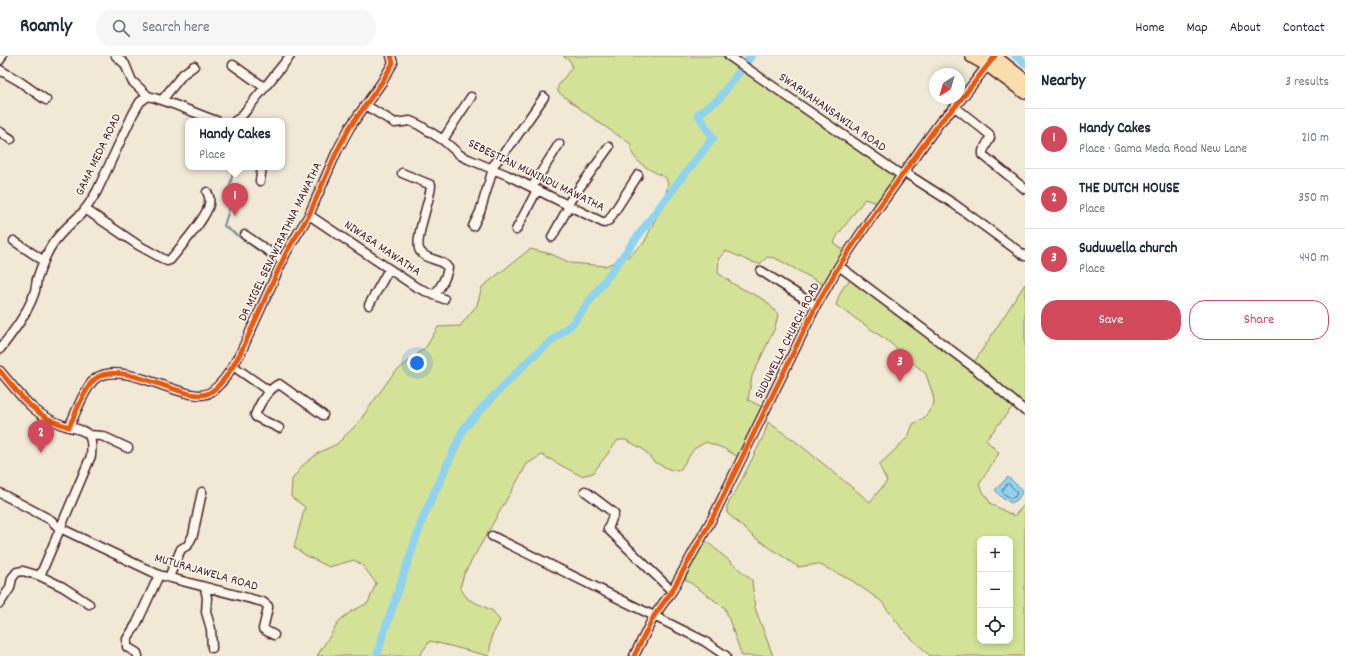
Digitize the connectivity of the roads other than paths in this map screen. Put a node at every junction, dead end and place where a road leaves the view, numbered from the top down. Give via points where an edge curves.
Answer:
1 (2, 56) edge
2 (116, 56) edge
3 (290, 56) edge
4 (391, 56) edge
5 (729, 56) edge
6 (972, 56) edge
7 (992, 58) edge
8 (0, 60) edge
9 (233, 65) dead end
10 (194, 66) dead end
11 (0, 70) edge
12 (1025, 81) edge
13 (264, 88) junction
14 (1025, 92) edge
15 (148, 96) junction
16 (544, 97) dead end
17 (471, 98) dead end
18 (46, 100) dead end
19 (162, 100) junction
20 (365, 105) junction
21 (955, 107) junction
22 (209, 118) edge
23 (240, 118) edge
24 (0, 132) edge
25 (11, 139) dead end
26 (443, 140) junction
27 (559, 144) dead end
28 (609, 147) dead end
29 (492, 168) junction
30 (262, 170) edge
31 (902, 173) junction
32 (402, 174) dead end
33 (638, 175) dead end
34 (260, 181) dead end
35 (1025, 188) edge
36 (534, 189) junction
37 (207, 192) dead end
38 (568, 205) junction
39 (85, 209) junction
40 (309, 215) junction
41 (473, 226) dead end
42 (516, 230) dead end
43 (245, 235) dead end
44 (552, 237) dead end
45 (14, 241) dead end
46 (1025, 256) edge
47 (44, 261) junction
48 (283, 261) junction
49 (839, 266) junction
50 (389, 269) junction
51 (761, 271) dead end
52 (434, 295) junction
53 (444, 299) dead end
54 (369, 305) dead end
55 (816, 306) junction
56 (0, 349) edge
57 (233, 366) junction
58 (0, 371) edge
59 (269, 391) junction
60 (1025, 411) edge
61 (323, 415) dead end
62 (69, 427) junction
63 (279, 428) dead end
64 (89, 435) junction
65 (128, 448) dead end
66 (585, 491) dead end
67 (202, 492) dead end
68 (0, 493) edge
69 (60, 528) junction
70 (492, 536) dead end
71 (159, 575) junction
72 (40, 576) junction
73 (169, 577) junction
74 (205, 588) junction
75 (672, 591) junction
76 (0, 603) edge
77 (89, 604) dead end
78 (654, 616) junction
79 (274, 635) dead end
80 (212, 648) dead end
81 (138, 656) edge
82 (634, 656) edge
83 (726, 656) edge

1 - 8 street
2 - 15 street via 125,64 132,81
3 - 13 street
4 - 20 street, DR MIGEL SENAWIRATHNA MAWATHA via 393,64
5 - 31 street, SWARNAHANSAWILA ROAD
6 - 7 main road
7 - 12 main road
7 - 14 main road
7 - 21 street, SUDUWELLA CHURCH ROAD
9 - 13 street
10 - 19 street via 183,74
11 - 18 street
13 - 23 street
15 - 19 street
15 - 39 street, GAMA MEDA ROAD via 140,102 133,114 97,191
16 - 29 street
17 - 26 street
19 - 22 street
20 - 26 street, SEBESTIAN MUNINDU MAWATHA via 395,123 410,121 420,125
20 - 40 street, DR MIGEL SENAWIRATHNA MAWATHA via 337,152
21 - 31 street, SUDUWELLA CHURCH ROAD via 940,122
21 - 35 street via 989,134 984,155
24 - 25 street
26 - 29 street, SEBESTIAN MUNINDU MAWATHA via 468,160
27 - 36 street
28 - 38 street
29 - 36 street, SEBESTIAN MUNINDU MAWATHA
29 - 41 street via 480,212
30 - 34 street
31 - 46 street, SWARNAHANSAWILA ROAD via 954,204
31 - 49 street, SUDUWELLA CHURCH ROAD
32 - 52 street via 431,185 421,227 419,250 446,264 448,268 445,280
33 - 38 street, SEBESTIAN MUNINDU MAWATHA via 606,222
36 - 38 street, SEBESTIAN MUNINDU MAWATHA
36 - 42 street
37 - 39 street via 209,205 203,217 170,260 166,261
38 - 44 street
39 - 47 street, GAMA MEDA ROAD via 63,230
40 - 48 street, DR MIGEL SENAWIRATHNA MAWATHA
40 - 50 street, NIWASA MAWATHA
43 - 48 street
45 - 47 street
47 - 56 street, GAMA MEDA ROAD via 34,294 24,314
48 - 57 street, DR MIGEL SENAWIRATHNA MAWATHA
49 - 55 street, SUDUWELLA CHURCH ROAD
49 - 60 street via 972,366
50 - 52 street, NIWASA MAWATHA via 416,287
50 - 54 street
51 - 55 street
52 - 53 street, NIWASA MAWATHA
55 - 75 street, SUDUWELLA CHURCH ROAD via 714,515
57 - 59 street
57 - 62 street, DR MIGEL SENAWIRATHNA MAWATHA via 216,388 202,395 117,373 99,376 93,380
58 - 62 street via 33,410
59 - 61 street via 279,384
59 - 63 street via 255,415
62 - 64 street
64 - 65 street via 102,436
64 - 69 street via 92,443 90,456
66 - 75 street via 614,513 608,529
67 - 73 street via 193,535 188,545 181,549
68 - 69 street, MUTURAJAWELA ROAD via 51,520
69 - 71 street, MUTURAJAWELA ROAD
69 - 72 street
70 - 78 street
71 - 73 street, MUTURAJAWELA ROAD
71 - 81 street via 137,623 127,638 127,647
72 - 76 street via 23,571 17,572
72 - 77 street
73 - 74 street, MUTURAJAWELA ROAD
74 - 79 street, MUTURAJAWELA ROAD via 263,602 268,606 263,628
74 - 80 street
75 - 78 street, SUDUWELLA CHURCH ROAD
78 - 82 street, SUDUWELLA CHURCH ROAD
78 - 83 street

